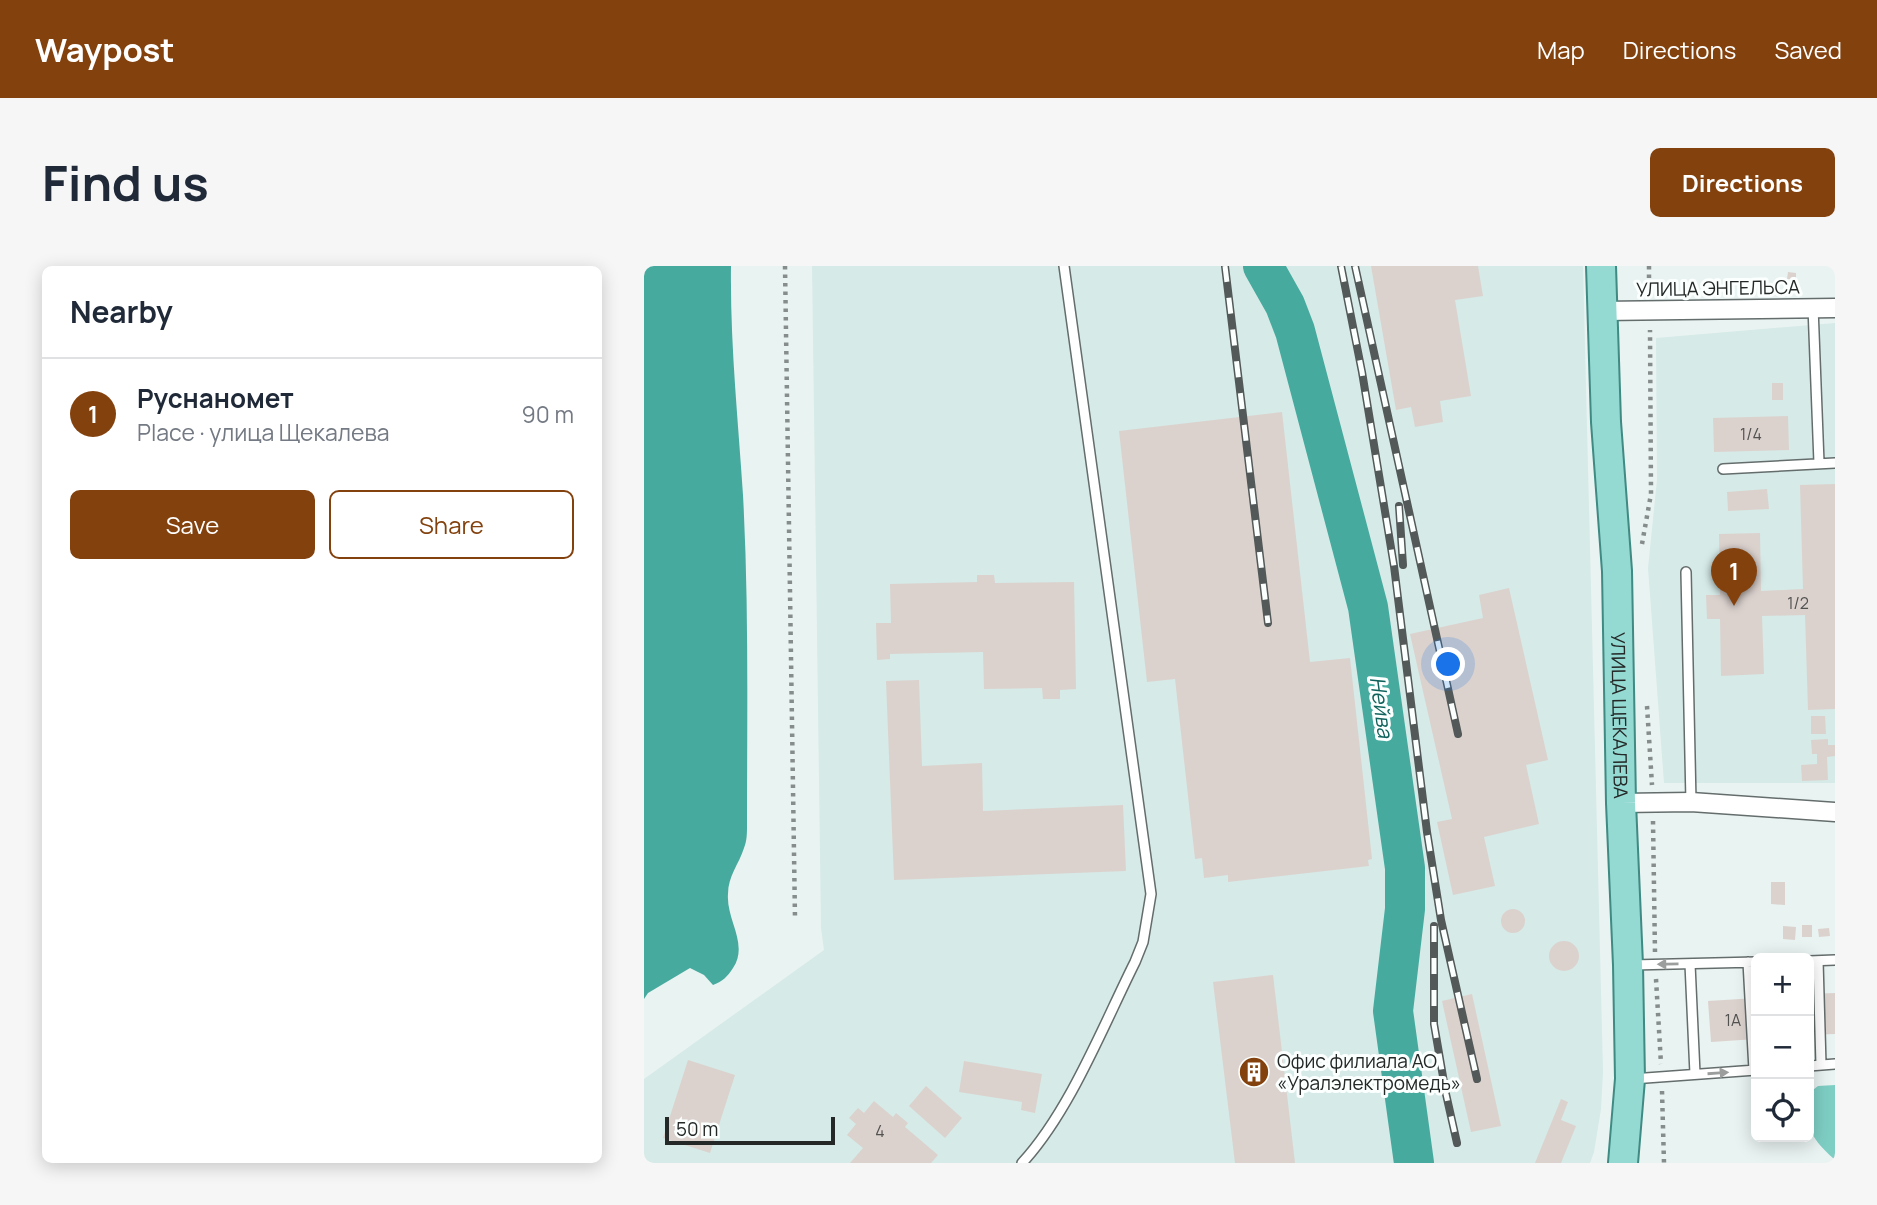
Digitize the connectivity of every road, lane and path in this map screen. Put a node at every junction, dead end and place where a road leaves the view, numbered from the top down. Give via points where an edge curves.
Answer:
1 (785, 266) edge
2 (1064, 266) edge
3 (1601, 266) edge
4 (1649, 266) edge
5 (1813, 307) junction
6 (1835, 308) edge
7 (1650, 310) junction
8 (1602, 311) junction
9 (1819, 463) junction
10 (1835, 463) edge
11 (1723, 469) dead end
12 (1640, 551) dead end
13 (1686, 572) dead end
14 (1646, 693) dead end
15 (1690, 802) junction
16 (1621, 803) junction
17 (1653, 803) junction
18 (1835, 812) edge
19 (795, 918) dead end
20 (1835, 960) edge
21 (1814, 961) edge
22 (1751, 962) edge
23 (1690, 964) junction
24 (1642, 965) junction
25 (1814, 974) edge
26 (1835, 1064) edge
27 (1821, 1065) junction
28 (1814, 1066) edge
29 (1751, 1070) edge
30 (1695, 1074) junction
31 (1661, 1077) junction
32 (1630, 1079) junction
33 (1628, 1161) edge
34 (1022, 1163) edge
35 (1664, 1163) edge

1 - 19 path
2 - 34 lane via 1150,894 1143,942 1135,962 1069,1095
3 - 8 main road, УЛИЦА ЩЕКАЛЕВА
4 - 7 path
5 - 6 street, УЛИЦА ЭНГЕЛЬСА
5 - 7 street, УЛИЦА ЭНГЕЛЬСА
5 - 9 lane
7 - 8 street, УЛИЦА ЭНГЕЛЬСА
7 - 12 path via 1651,494
8 - 16 main road, УЛИЦА ЩЕКАЛЕВА via 1617,571
9 - 10 lane
9 - 11 lane
13 - 15 lane
14 - 17 path
15 - 17 street
15 - 18 street
16 - 17 street
16 - 24 main road, УЛИЦА ЩЕКАЛЕВА
17 - 24 path
20 - 21 lane
22 - 23 lane
23 -> 24 lane
23 - 30 lane
24 - 31 path
24 - 32 main road, УЛИЦА ЩЕКАЛЕВА
25 - 27 lane
26 - 27 lane
27 - 28 lane
30 -> 29 lane
30 - 31 lane
31 - 32 lane
31 - 35 path
32 - 33 main road, УЛИЦА ЩЕКАЛЕВА

